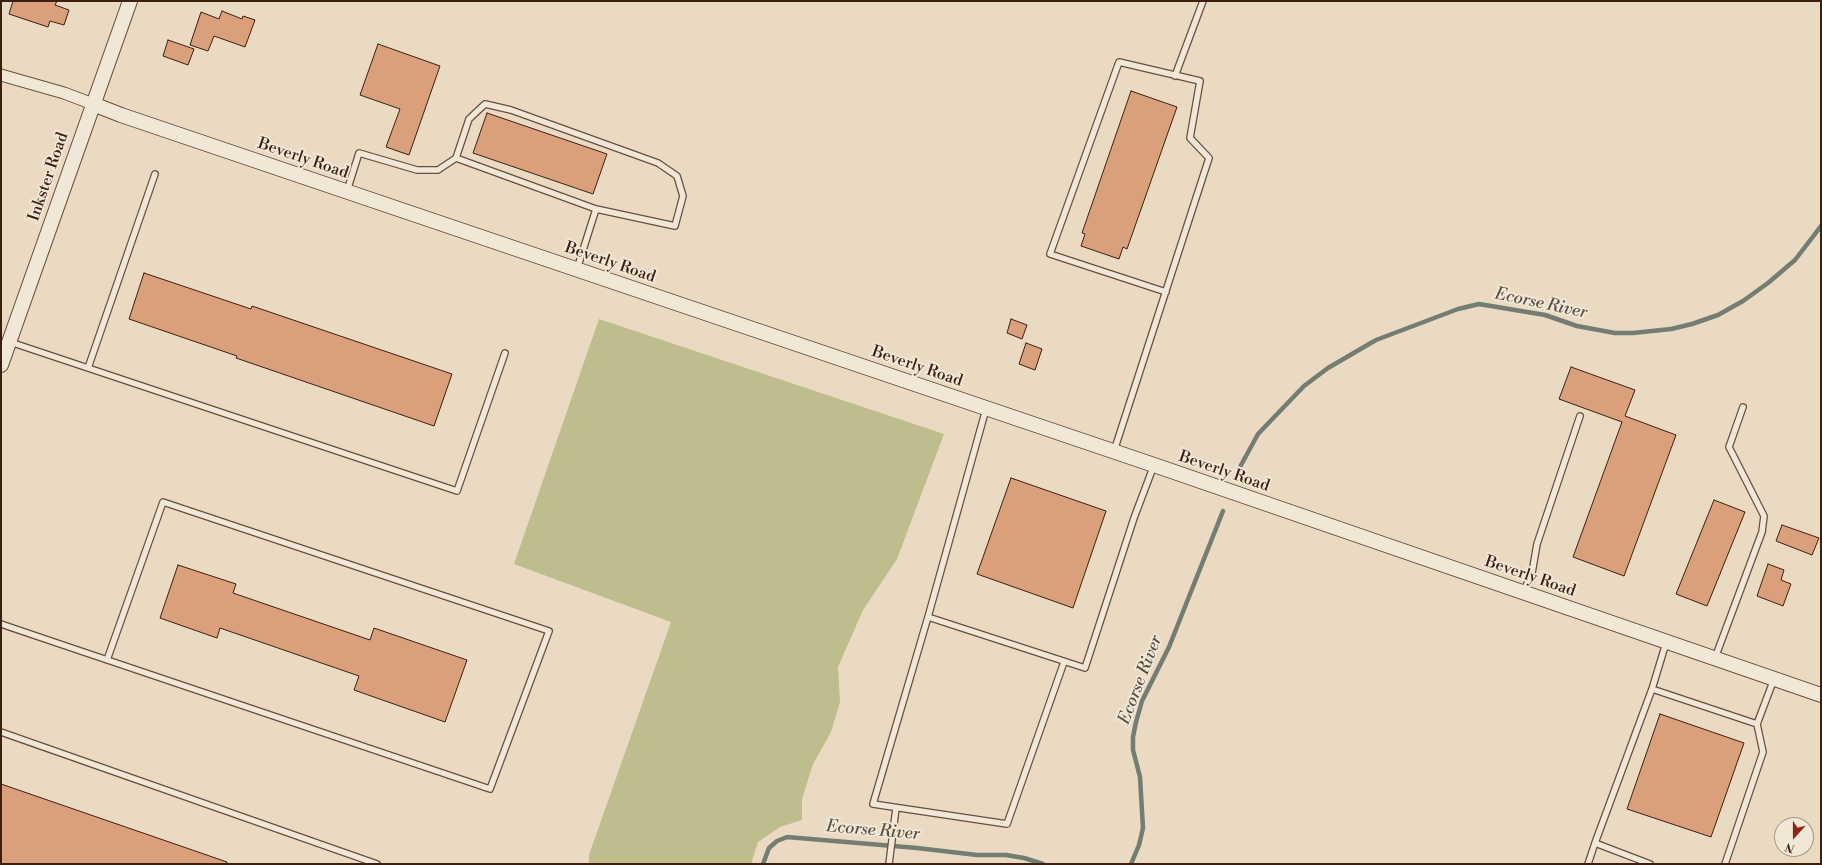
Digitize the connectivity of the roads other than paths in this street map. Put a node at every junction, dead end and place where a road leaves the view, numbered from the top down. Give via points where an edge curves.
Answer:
1 (130, 1) edge
2 (1203, 1) edge
3 (1, 75) edge
4 (1176, 76) junction
5 (94, 104) junction
6 (456, 158) junction
7 (155, 174) dead end
8 (347, 192) junction
9 (596, 209) junction
10 (577, 270) junction
11 (1166, 292) junction
12 (9, 342) junction
13 (504, 353) dead end
14 (1, 365) edge
15 (88, 368) junction
16 (1743, 407) dead end
17 (986, 408) junction
18 (1580, 416) dead end
19 (1114, 451) junction
20 (1154, 465) junction
21 (1523, 593) junction
22 (928, 617) junction
23 (1, 624) edge
24 (1666, 642) junction
25 (1714, 659) junction
26 (107, 660) junction
27 (1064, 662) junction
28 (1774, 679) junction
29 (1652, 689) junction
30 (1820, 691) edge
31 (1757, 724) junction
32 (1, 732) edge
33 (896, 808) junction
34 (1595, 843) junction
35 (377, 864) edge
36 (889, 864) edge
37 (1588, 864) edge
38 (1650, 864) edge
39 (1725, 864) edge

1 - 5 street, Inkster Road
2 - 4 lane
3 - 5 street, Beverly Road
4 - 11 lane via 1200,82 1190,138 1209,158
4 - 11 lane via 1119,62 1050,254
5 - 8 street, Beverly Road
5 - 12 street, Inkster Road
6 - 8 lane via 438,170 417,170 359,153
6 - 9 lane
6 - 9 lane via 469,119 485,104 510,110 658,163 677,176 684,196 675,226
7 - 15 lane
8 - 10 street, Beverly Road
9 - 10 lane
10 - 17 street, Beverly Road
11 - 19 lane
12 - 14 street, Inkster Road
12 - 15 lane
13 - 15 lane via 457,491
16 - 25 lane via 1730,447 1764,516 1762,532
17 - 19 street, Beverly Road
17 - 22 lane
18 - 21 lane via 1537,544 1532,573
19 - 20 street, Beverly Road
20 - 21 street, Beverly Road
20 - 27 lane via 1085,668
21 - 24 street, Beverly Road
22 - 27 lane
22 - 33 lane via 873,804
23 - 26 lane
24 - 25 street, Beverly Road
24 - 29 lane
25 - 28 street, Beverly Road
26 - 26 lane via 490,789 549,631 164,502
27 - 33 lane via 1008,824
28 - 30 street, Beverly Road
28 - 31 lane
29 - 31 lane
29 - 34 lane
31 - 39 lane via 1763,752
32 - 35 lane
33 - 36 lane
34 - 37 lane
34 - 38 lane

